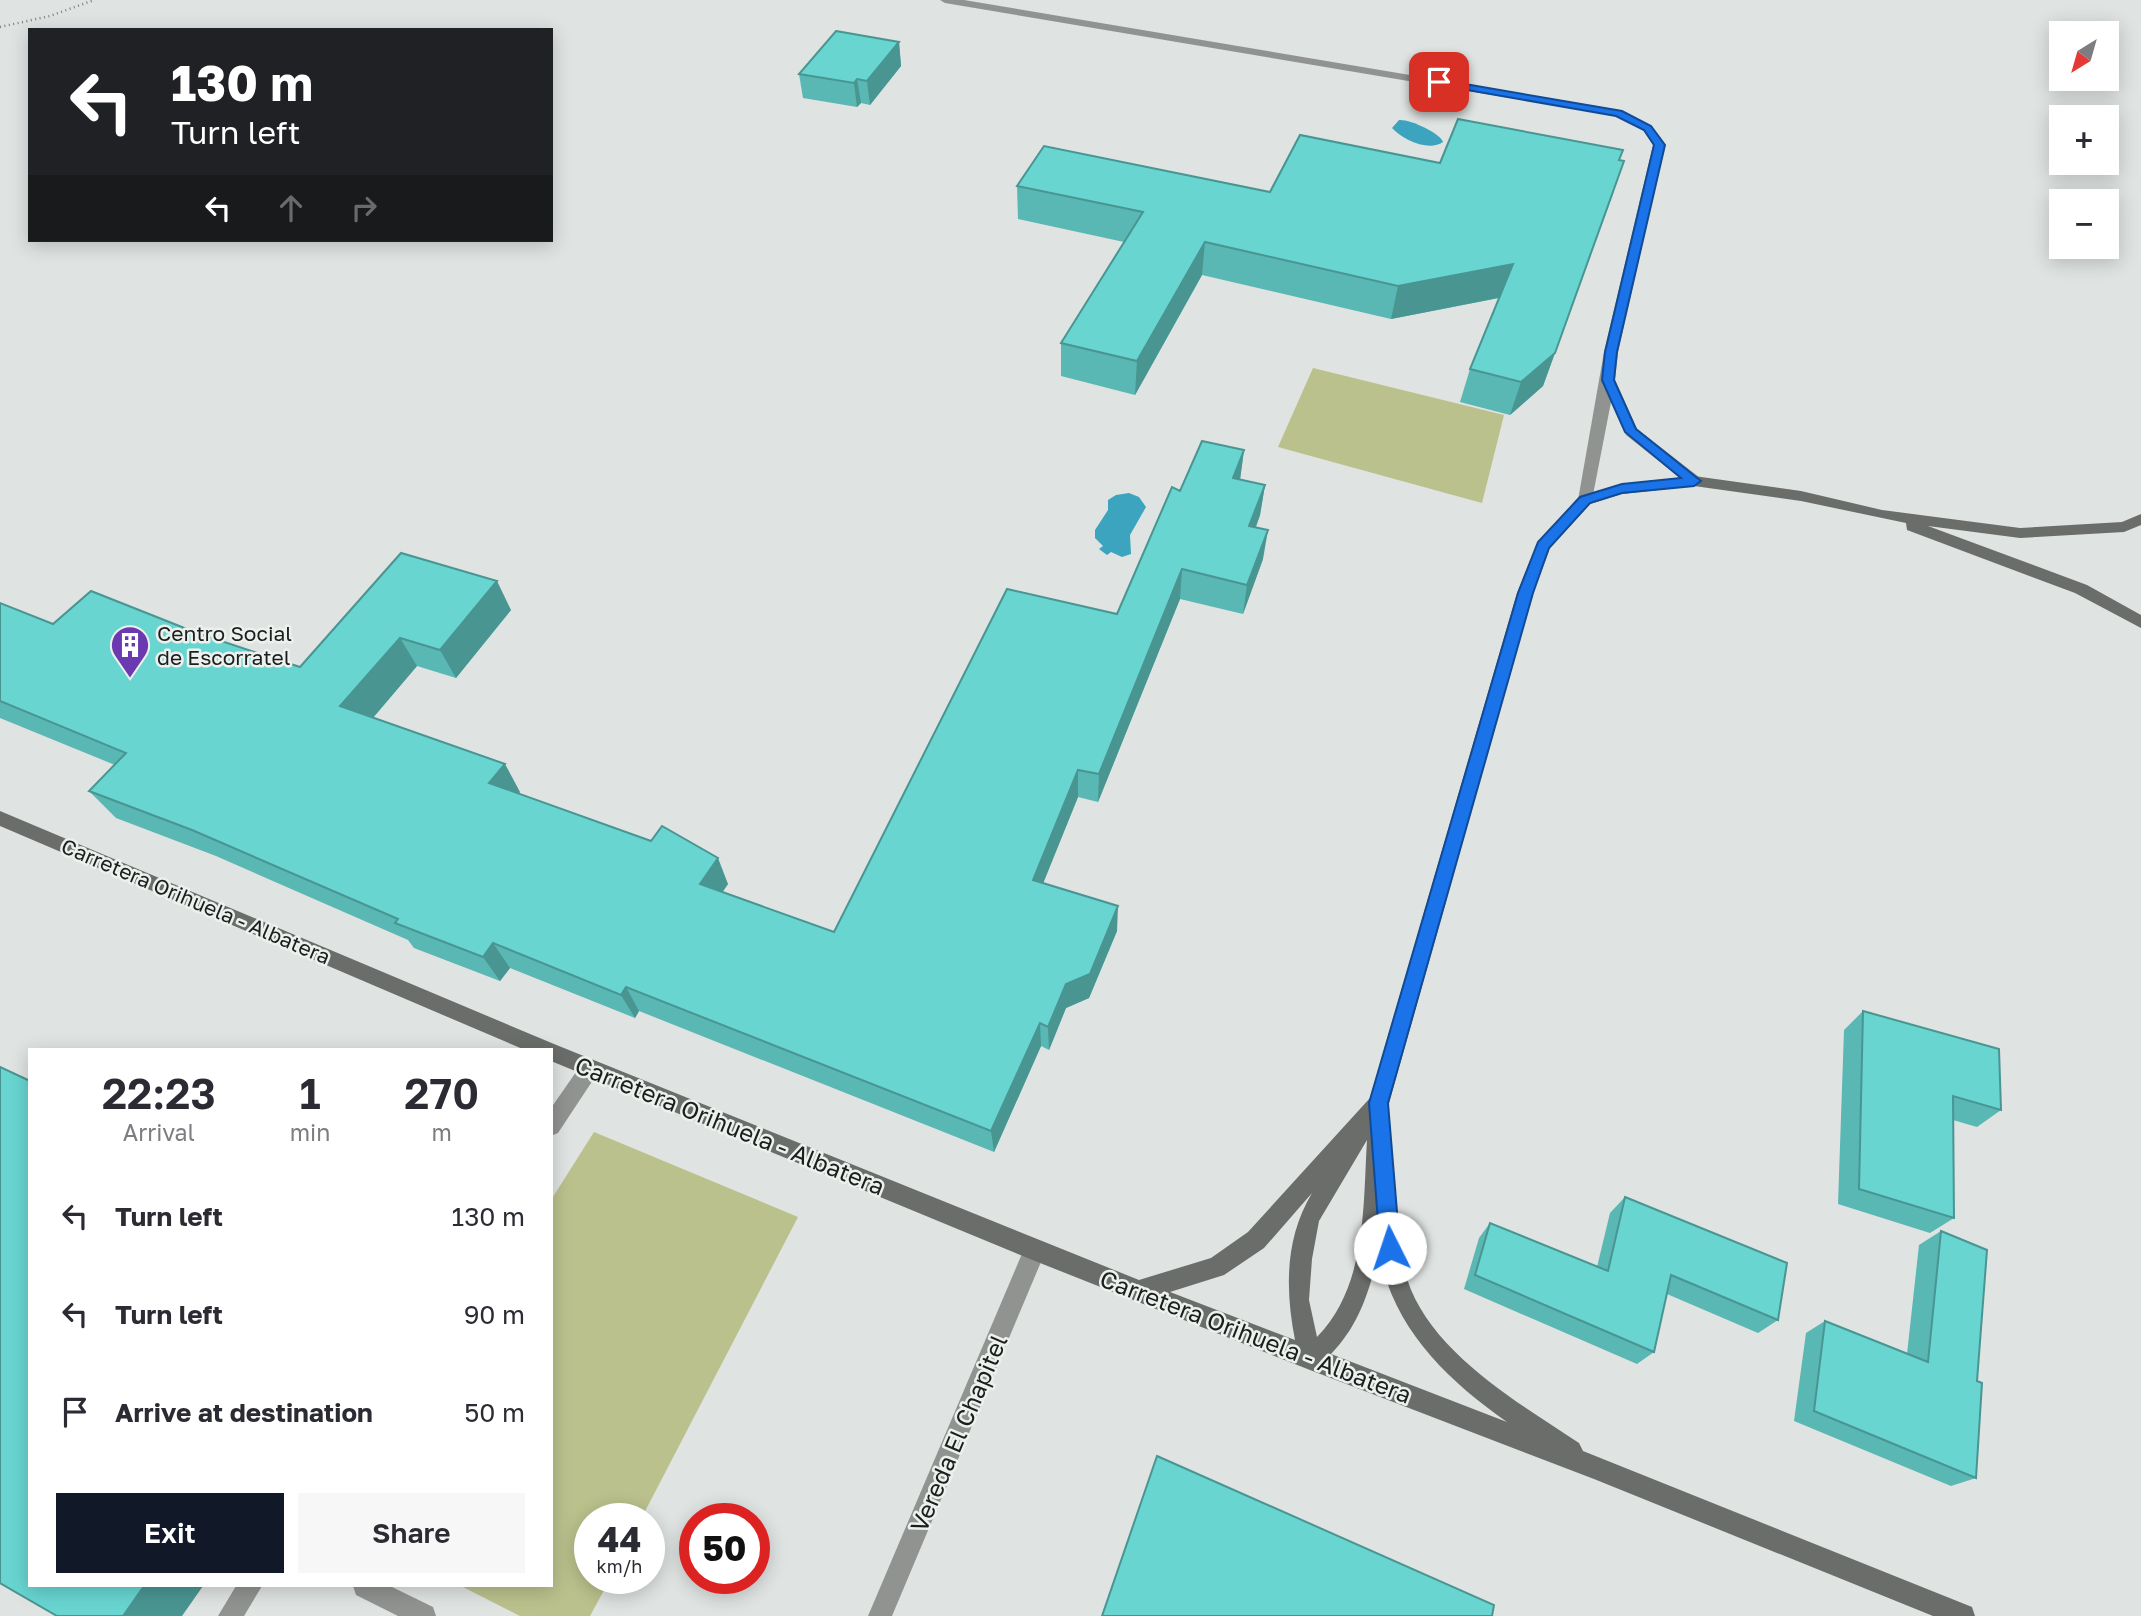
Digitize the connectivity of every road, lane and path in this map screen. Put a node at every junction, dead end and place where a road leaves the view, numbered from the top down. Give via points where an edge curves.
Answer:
1 (94, 0) edge
2 (946, 0) edge
3 (0, 27) edge
4 (1608, 380) junction
5 (1694, 481) junction
6 (1585, 500) junction
7 (1882, 515) junction
8 (2141, 519) edge
9 (2141, 622) edge
10 (0, 818) edge
11 (542, 1048) edge
12 (553, 1053) edge
13 (590, 1068) junction
14 (1379, 1103) junction
15 (553, 1123) edge
16 (1035, 1250) junction
17 (1140, 1290) junction
18 (1310, 1359) junction
19 (1594, 1467) junction
20 (249, 1587) edge
21 (367, 1587) edge
22 (230, 1616) edge
23 (424, 1616) edge
24 (880, 1616) edge
25 (1964, 1616) edge

1 - 3 path
2 - 4 street via 1533,97 1619,113 1647,128 1660,145
4 - 5 street via 1631,432
4 - 6 street
5 - 6 main road via 1622,489
5 - 7 main road via 1801,496
6 - 14 main road via 1543,546 1525,593
7 - 8 main road via 2020,533 2124,527
7 - 9 main road via 2081,589
10 - 11 main road, Carretera Orihuela - Albatera
12 - 13 main road, Carretera Orihuela - Albatera
13 - 15 street
13 - 16 main road, Carretera Orihuela - Albatera
14 - 17 main road via 1256,1240 1216,1267
14 - 18 main road via 1371,1242 1359,1287 1342,1327
14 - 18 main road via 1309,1218 1298,1300
14 - 19 main road via 1390,1248 1401,1292 1446,1360
16 - 17 main road, Carretera Orihuela - Albatera
16 - 24 street, Vereda El Chapitel
17 - 18 main road, Carretera Orihuela - Albatera
18 - 19 main road, Carretera Orihuela - Albatera
19 - 25 main road, Carretera Orihuela - Albatera
20 - 22 street
21 - 23 street

